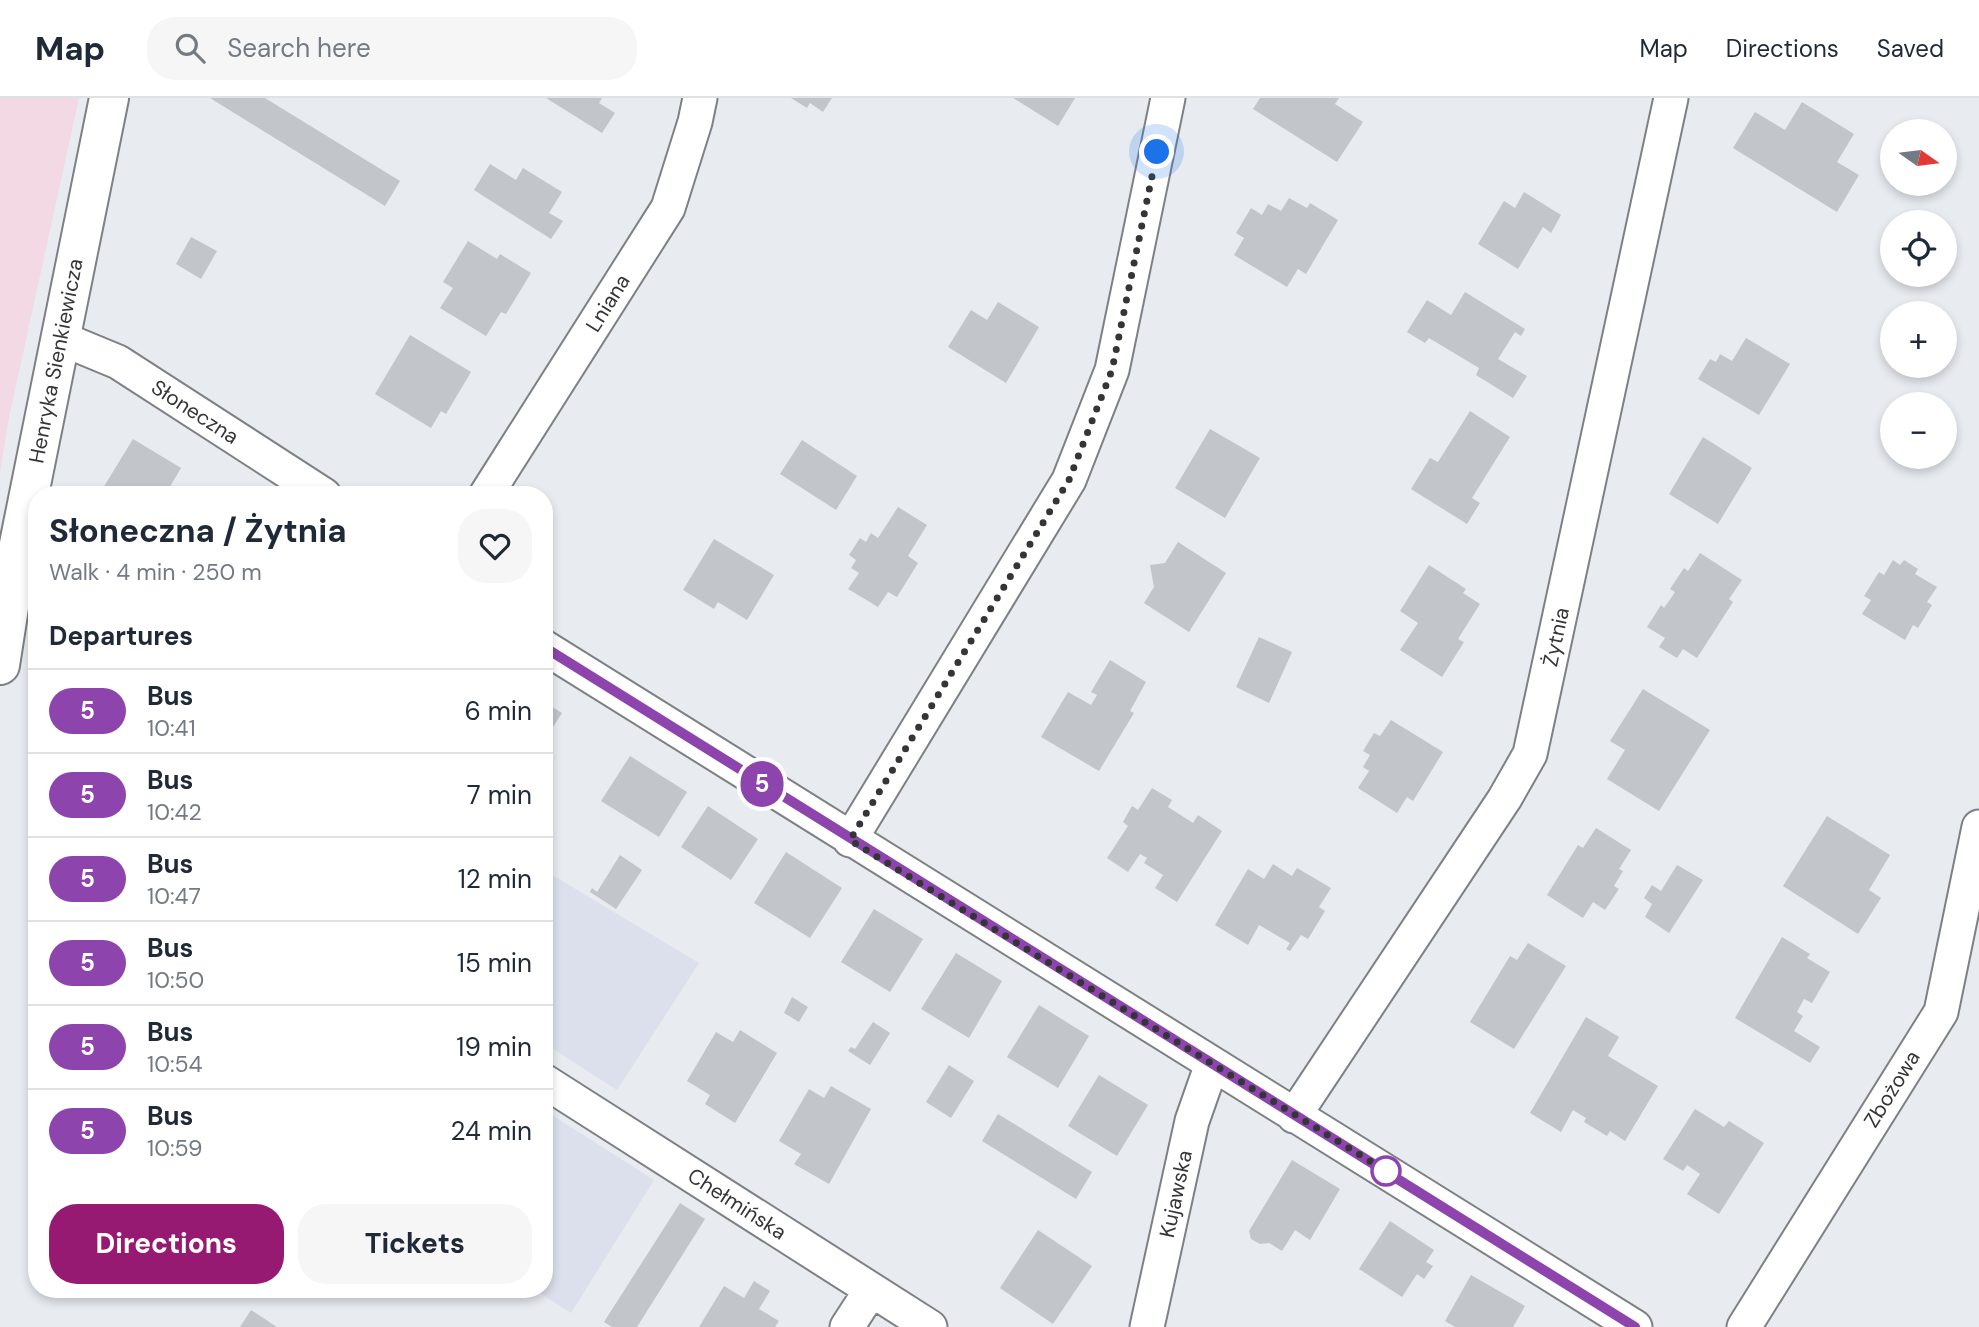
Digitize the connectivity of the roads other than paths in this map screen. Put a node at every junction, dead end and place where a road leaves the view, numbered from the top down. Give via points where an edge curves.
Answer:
1 (109, 98) edge
2 (700, 98) edge
3 (1168, 98) edge
4 (1671, 98) edge
5 (60, 338) junction
6 (31, 486) edge
7 (310, 486) edge
8 (492, 486) edge
9 (28, 499) edge
10 (553, 653) edge
11 (0, 666) edge
12 (1979, 827) edge
13 (850, 840) junction
14 (1212, 1064) junction
15 (553, 1087) edge
16 (1294, 1116) junction
17 (871, 1290) junction
18 (847, 1327) edge
19 (930, 1327) edge
20 (1147, 1327) edge
21 (1635, 1327) edge
22 (1744, 1327) edge

1 - 5 street, Henryka Sienkiewicza
2 - 8 street, Lniana via 668,208
3 - 13 street via 1112,370 1069,480
4 - 16 street, Żytnia via 1530,754
5 - 6 street, Henryka Sienkiewicza
5 - 7 street, Słoneczna via 118,362
9 - 11 street, Henryka Sienkiewicza
10 - 13 street
12 - 22 street, Zbożowa via 1941,1012
13 - 14 street
14 - 16 street
14 - 20 street, Kujawska via 1192,1121
15 - 17 street, Chełmińska
16 - 21 street
17 - 18 street
17 - 19 street, Chełmińska

